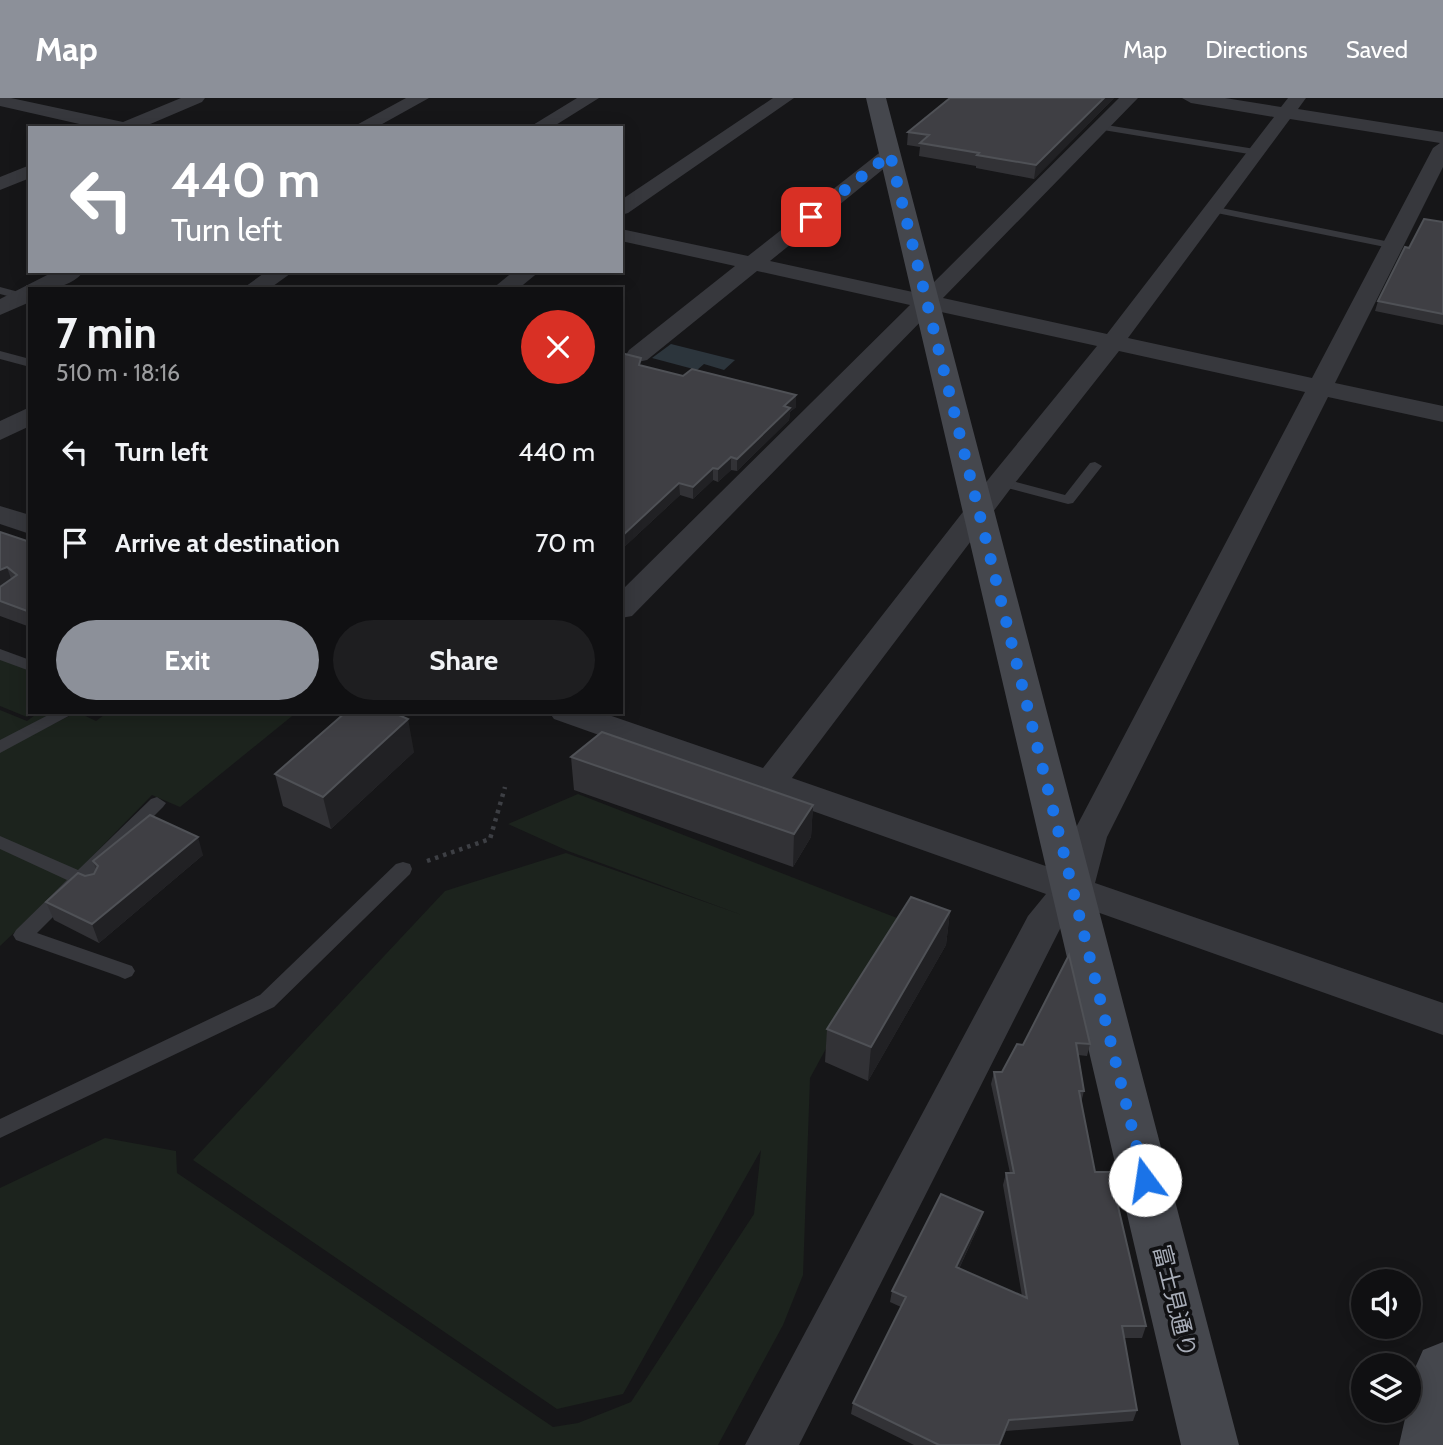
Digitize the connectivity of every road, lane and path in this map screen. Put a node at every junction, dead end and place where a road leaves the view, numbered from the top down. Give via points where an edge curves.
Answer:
1 (196, 98) edge
2 (420, 98) edge
3 (590, 98) edge
4 (785, 98) edge
5 (876, 98) edge
6 (1129, 98) edge
7 (1191, 98) edge
8 (0, 101) edge
9 (1291, 106) edge
10 (115, 126) edge
11 (129, 126) edge
12 (364, 126) edge
13 (541, 126) edge
14 (1100, 127) junction
15 (1443, 138) edge
16 (1443, 148) edge
17 (1255, 152) junction
18 (890, 154) junction
19 (28, 171) edge
20 (0, 184) edge
21 (623, 208) edge
22 (1211, 209) junction
23 (623, 236) edge
24 (1395, 246) junction
25 (752, 264) junction
26 (69, 273) edge
27 (280, 273) edge
28 (526, 273) edge
29 (43, 287) edge
30 (256, 287) edge
31 (506, 287) edge
32 (0, 290) edge
33 (28, 294) edge
34 (28, 295) edge
35 (925, 301) junction
36 (0, 308) edge
37 (1113, 342) junction
38 (0, 355) edge
39 (638, 355) edge
40 (28, 362) edge
41 (1322, 388) junction
42 (1443, 414) edge
43 (1095, 466) dead end
44 (990, 497) junction
45 (0, 515) edge
46 (28, 524) edge
47 (623, 607) edge
48 (0, 654) edge
49 (28, 665) edge
50 (64, 714) edge
51 (572, 714) edge
52 (0, 747) edge
53 (770, 783) junction
54 (505, 787) dead end
55 (157, 803) dead end
56 (0, 842) edge
57 (403, 869) joint
58 (87, 882) junction
59 (1074, 889) junction
60 (125, 971) dead end
61 (1443, 1019) edge
62 (0, 1129) edge
63 (1443, 1368) edge
64 (771, 1445) edge
65 (1210, 1445) edge
66 (1428, 1445) edge

1 - 11 street
2 - 12 street
3 - 13 street
4 - 21 street
5 - 18 street, 富士見通り
6 - 14 street
7 - 9 street
8 - 10 street
9 - 15 street
9 - 17 street
14 - 17 lane
14 - 35 street
16 - 24 street
17 - 22 street
18 - 25 street
18 - 35 street, 富士見通り
19 - 20 street
22 - 24 lane
22 - 37 street
23 - 25 street
24 - 41 street
25 - 35 street
25 - 39 street
26 - 29 street
27 - 30 street
28 - 31 street
32 - 33 lane
34 - 36 street
35 - 37 street
35 - 44 street, 富士見通り
35 - 47 street
37 - 41 street
37 - 44 street
38 - 40 lane
41 - 42 street
41 - 59 street via 1089,836
43 - 44 lane via 1068,500
44 - 53 street
44 - 59 street, 富士見通り
45 - 46 street
48 - 49 lane
50 - 52 lane
51 - 53 street
53 - 59 street
54 - 57 path via 491,839
55 - 58 lane
56 - 58 lane
57 - 62 lane via 267,1001
58 - 60 lane via 23,935
59 - 61 street
59 - 64 street via 1047,916
59 - 65 street, 富士見通り
63 - 66 street

